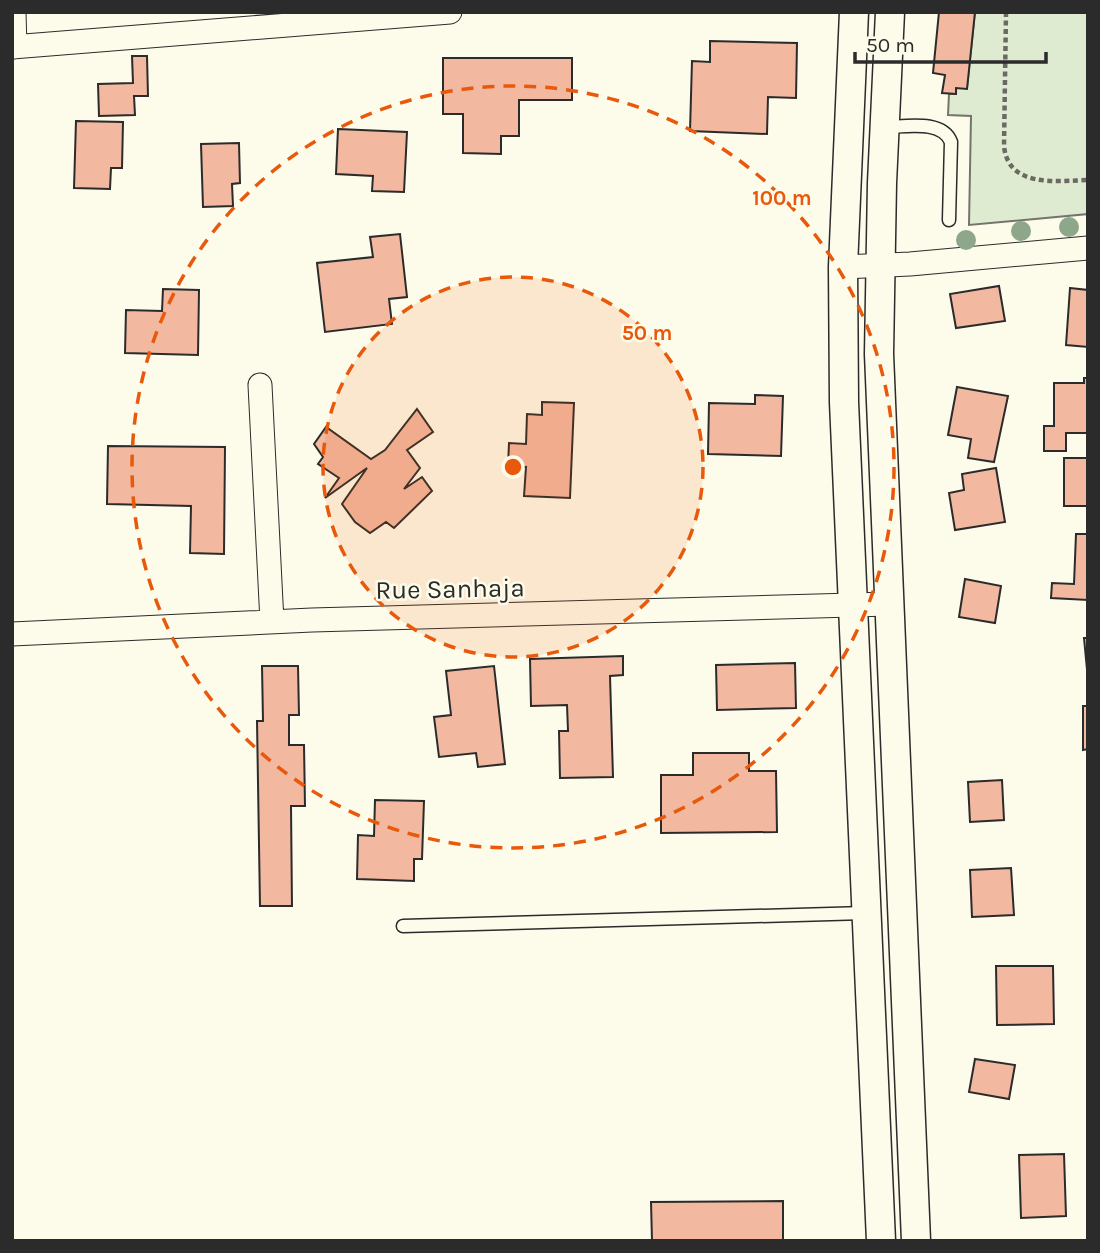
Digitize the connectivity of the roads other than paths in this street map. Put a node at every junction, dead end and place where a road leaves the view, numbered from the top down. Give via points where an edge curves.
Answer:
1 (14, 12) edge
2 (450, 12) edge
3 (854, 12) edge
4 (890, 12) edge
5 (14, 47) edge
6 (884, 127) junction
7 (949, 220) dead end
8 (1088, 248) edge
9 (880, 265) junction
10 (842, 267) junction
11 (260, 385) dead end
12 (889, 604) junction
13 (852, 605) junction
14 (272, 622) junction
15 (12, 634) edge
16 (865, 913) junction
17 (403, 926) dead end
18 (881, 1241) edge
19 (916, 1241) edge

1 - 5 street
2 - 5 street
3 - 10 street
4 - 6 street
6 - 7 lane via 936,128 948,136
6 - 9 street
8 - 9 street
9 - 10 street
9 - 12 street
10 - 13 street
11 - 14 street
12 - 13 street, Rue Sanhaja
12 - 19 street
13 - 14 street, Rue Sanhaja
13 - 16 street
14 - 15 street, Rue Sanhaja
16 - 17 lane
16 - 18 street

